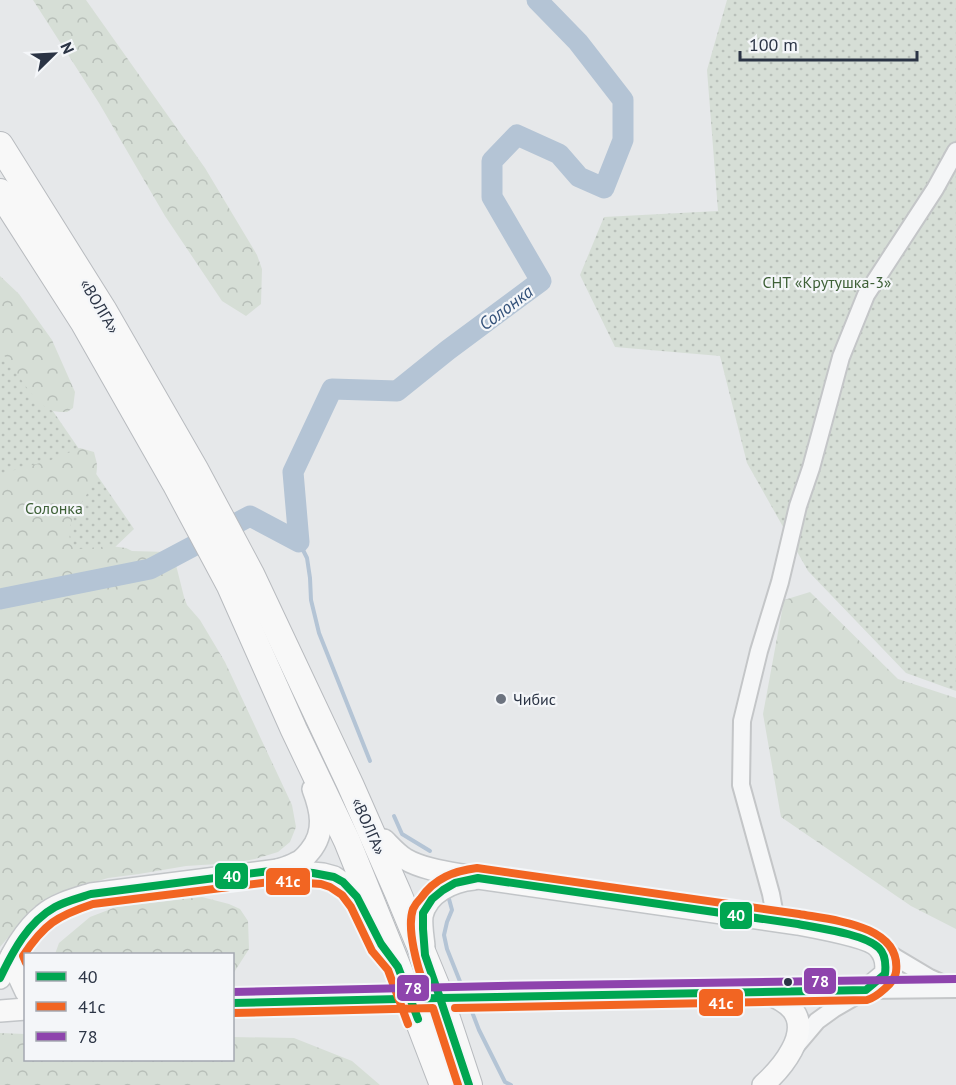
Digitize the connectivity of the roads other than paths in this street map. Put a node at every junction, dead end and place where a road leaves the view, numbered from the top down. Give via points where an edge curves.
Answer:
1 (0, 145) edge
2 (956, 150) edge
3 (0, 192) edge
4 (185, 477) junction
5 (241, 580) junction
6 (297, 735) junction
7 (350, 784) junction
8 (384, 840) junction
9 (278, 870) junction
10 (477, 878) junction
11 (776, 921) junction
12 (424, 946) junction
13 (878, 947) junction
14 (6, 961) edge
15 (397, 965) junction
16 (0, 978) edge
17 (24, 988) edge
18 (955, 989) edge
19 (866, 990) junction
20 (764, 991) junction
21 (234, 1003) edge
22 (24, 1009) edge
23 (0, 1011) edge
24 (795, 1047) junction
25 (469, 1080) edge
26 (442, 1085) edge
27 (763, 1085) edge

1 - 4 highway, «ВОЛГА» via 104,311
2 - 11 street via 866,295 841,357 742,721 741,785
3 - 4 highway, «ВОЛГА»
4 - 5 highway
5 - 6 highway, «ВОЛГА»
5 - 7 highway, «ВОЛГА»
6 - 9 main road via 302,762 320,811 320,832 302,860
6 - 15 highway, «ВОЛГА» via 347,842
7 - 8 main road via 372,814
7 - 12 highway, «ВОЛГА»
8 - 10 main road via 406,860
8 - 12 main road
9 - 14 main road via 75,899 43,914
9 - 15 main road via 323,874 349,887 381,945
10 - 11 main road
10 - 12 main road via 453,883 435,895 423,913
11 - 13 main road via 836,931
12 - 25 highway, «ВОЛГА»
13 - 18 street
13 - 19 main road via 887,963 885,974
14 - 16 main road
14 - 17 main road
15 - 26 highway, «ВОЛГА»
18 - 19 street
19 - 20 main road
19 - 24 street via 817,1021
20 - 21 main road, bridge
20 - 24 main road via 796,1015
22 - 23 main road
24 - 27 main road

